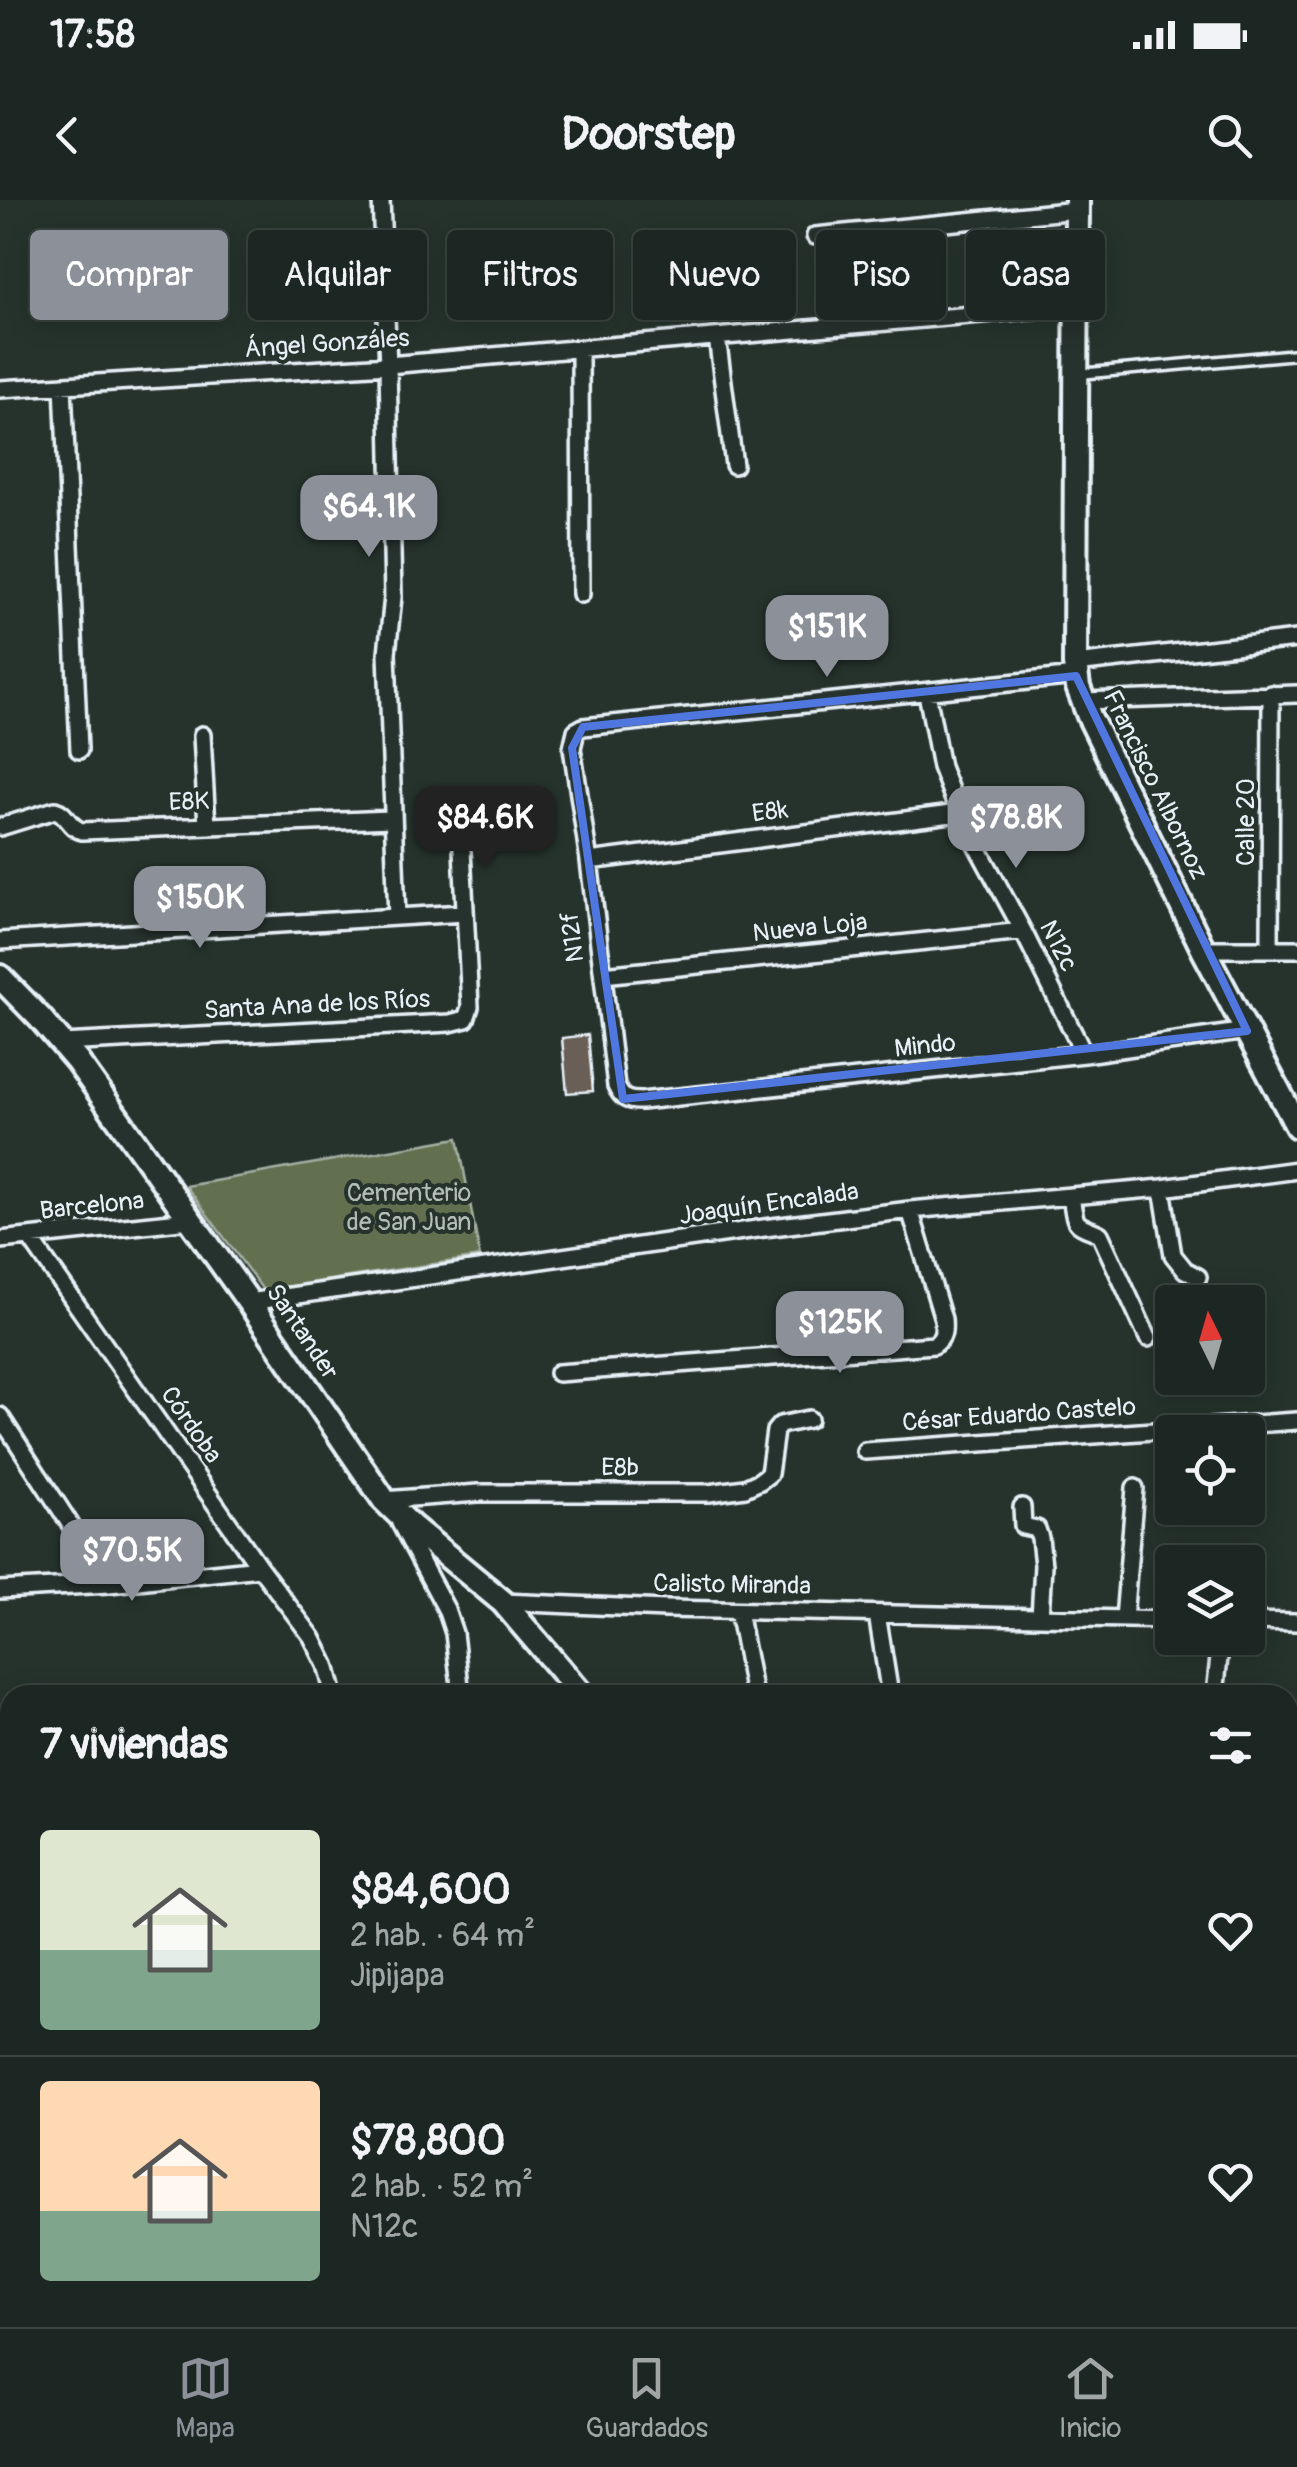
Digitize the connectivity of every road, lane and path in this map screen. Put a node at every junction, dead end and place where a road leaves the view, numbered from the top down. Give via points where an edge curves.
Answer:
1 (381, 200) edge
2 (1077, 205) edge
3 (1077, 230) edge
4 (815, 236) dead end
5 (966, 315) edge
6 (1075, 320) edge
7 (717, 337) junction
8 (580, 349) junction
9 (1297, 354) edge
10 (388, 365) junction
11 (1075, 374) junction
12 (62, 385) junction
13 (0, 389) edge
14 (734, 466) dead end
15 (581, 594) dead end
16 (1297, 640) edge
17 (1075, 670) junction
18 (927, 693) junction
19 (1271, 694) junction
20 (1297, 694) edge
21 (1083, 701) junction
22 (202, 735) dead end
23 (79, 750) dead end
24 (958, 812) junction
25 (392, 819) junction
26 (0, 826) edge
27 (207, 826) junction
28 (461, 830) dead end
29 (589, 861) junction
30 (464, 913) junction
31 (397, 917) junction
32 (1023, 931) junction
33 (0, 941) edge
34 (1204, 949) junction
35 (1270, 949) junction
36 (1297, 950) edge
37 (603, 975) junction
38 (0, 977) edge
39 (1247, 1030) junction
40 (62, 1042) junction
41 (1084, 1054) junction
42 (616, 1086) joint
43 (1297, 1126) edge
44 (1297, 1170) edge
45 (1162, 1188) junction
46 (1071, 1196) junction
47 (910, 1210) junction
48 (190, 1220) junction
49 (30, 1238) junction
50 (0, 1240) edge
51 (1198, 1277) dead end
52 (249, 1302) junction
53 (1148, 1338) dead end
54 (558, 1373) dead end
55 (0, 1416) edge
56 (809, 1419) dead end
57 (1297, 1421) edge
58 (865, 1451) dead end
59 (1136, 1488) dead end
60 (389, 1505) junction
61 (1022, 1507) dead end
62 (260, 1568) junction
63 (109, 1584) junction
64 (0, 1590) edge
65 (503, 1602) junction
66 (738, 1610) junction
67 (877, 1614) junction
68 (1040, 1617) junction
69 (1124, 1619) junction
70 (1155, 1620) edge
71 (1265, 1621) edge
72 (1297, 1622) edge
73 (1220, 1655) edge
74 (331, 1685) edge
75 (460, 1685) edge
76 (574, 1685) edge
77 (752, 1685) edge
78 (888, 1685) edge
79 (1216, 1685) edge

1 - 10 street
2 - 3 street, Francisco Albornoz
2 - 4 street
5 - 7 street, Ángel Gonzáles
6 - 11 street, Francisco Albornoz
7 - 8 street, Ángel Gonzáles
7 - 14 street
8 - 10 street, Ángel Gonzáles
8 - 15 street
9 - 11 lane
10 - 12 street, Ángel Gonzáles
10 - 25 street
11 - 17 street, Francisco Albornoz
12 - 13 street, Ángel Gonzáles
12 - 23 street
16 - 17 street
17 - 18 street
17 - 21 street, Francisco Albornoz
18 - 24 street, N12c
18 - 29 street, N12f via 583,727 572,748
19 - 20 street
19 - 21 street
19 - 35 street, Calle 20
21 - 34 street, Francisco Albornoz
22 - 27 street
24 - 29 street, E8k
24 - 32 street, N12c
25 - 27 street, E8K
25 - 31 street
26 - 27 street, E8K via 55,810 82,831
28 - 30 street
29 - 37 street, N12f
30 - 31 street
30 - 40 street, Santa Ana de los Ríos via 470,1007 460,1022
31 - 33 street
32 - 37 street, Nueva Loja
32 - 41 street, N12c
34 - 35 street
34 - 39 street, Francisco Albornoz
35 - 36 street
37 - 42 street, N12f
38 - 40 street, Santander
39 - 41 street, Mindo
39 - 43 street, Francisco Albornoz
40 - 48 street, Santander
41 - 42 street, Mindo via 641,1101 624,1099
44 - 45 street, Joaquín Encalada
45 - 46 street, Joaquín Encalada
45 - 51 street via 1172,1255
46 - 47 street, Joaquín Encalada
46 - 53 street via 1077,1224 1100,1234
47 - 52 street, Joaquín Encalada
47 - 54 street via 943,1319 942,1340 934,1346
48 - 49 street, Barcelona
48 - 52 street, Santander
49 - 50 street, Barcelona
49 - 62 street, Córdoba
52 - 60 street, Santander
55 - 63 street
56 - 60 street, E8b via 780,1425 768,1474 731,1491 478,1493
57 - 58 street, César Eduardo Castelo
59 - 69 street
60 - 65 street, Santander
60 - 75 street via 446,1609
61 - 68 street via 1023,1526 1037,1529 1042,1550
62 - 63 street
62 - 74 street, Córdoba via 320,1652
63 - 64 street
65 - 66 street, Calisto Miranda
65 - 76 street, Santander
66 - 67 street, Calisto Miranda
66 - 77 street
67 - 68 street, Calisto Miranda
67 - 78 street
68 - 69 street, Calisto Miranda
69 - 70 street, Calisto Miranda
71 - 72 street
73 - 79 street

